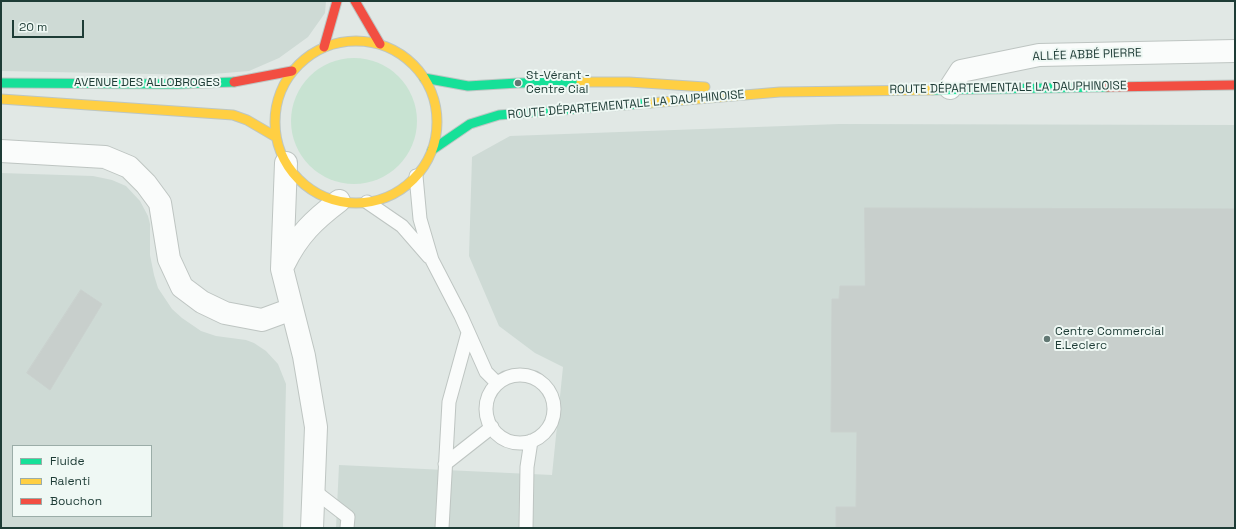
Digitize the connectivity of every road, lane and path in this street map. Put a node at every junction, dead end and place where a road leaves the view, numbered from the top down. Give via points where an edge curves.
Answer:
1 (337, 1) edge
2 (355, 1) edge
3 (380, 44) junction
4 (324, 47) junction
5 (1235, 51) edge
6 (292, 71) junction
7 (424, 78) junction
8 (1, 83) edge
9 (1235, 85) edge
10 (950, 88) junction
11 (780, 92) junction
12 (1, 98) edge
13 (276, 137) junction
14 (432, 150) junction
15 (1, 151) edge
16 (286, 163) junction
17 (416, 176) junction
18 (339, 201) junction
19 (367, 202) junction
20 (432, 260) junction
21 (282, 269) junction
22 (292, 310) junction
23 (468, 333) junction
24 (498, 383) junction
25 (492, 427) junction
26 (531, 441) junction
27 (445, 464) junction
28 (313, 490) junction
29 (312, 528) edge
30 (348, 528) edge
31 (442, 528) edge
32 (526, 528) edge

1 - 4 main road
2 - 3 main road
3 - 4 main road via 355,41
3 - 7 main road via 412,63
4 - 6 main road
5 - 10 street, ALLÉE ABBÉ PIERRE via 1039,54 961,71
6 - 8 main road, AVENUE DES ALLOBROGES via 265,79 237,83
6 - 13 main road via 281,91 275,114
7 - 11 main road, ROUTE DÉPARTEMENTALE LA DAUPHINOISE via 468,86 629,82
7 - 14 main road via 434,101 437,125
9 - 10 main road, ROUTE DÉPARTEMENTALE LA DAUPHINOISE
10 - 11 main road, ROUTE DÉPARTEMENTALE LA DAUPHINOISE
11 - 14 main road, ROUTE DÉPARTEMENTALE LA DAUPHINOISE via 499,115 470,124
12 - 13 main road, AVENUE DES ALLOBROGES via 233,115
13 - 16 main road
14 - 17 main road
15 - 22 street via 105,157 129,167 160,203 168,259 182,287 202,302 225,313 262,320
16 - 18 main road via 300,180 318,193
16 - 21 street
17 - 19 main road via 402,189
17 - 20 lane via 420,219
18 - 19 main road
18 - 21 street via 310,224 300,236
19 - 20 lane via 402,226
20 - 23 lane
21 - 22 street
22 - 28 street via 304,356 316,427
23 - 24 lane via 486,372
23 - 27 lane via 449,402
24 - 25 lane via 489,394 486,407
24 - 26 lane via 509,376 522,375 535,379 546,387 553,398 551,424 543,435
25 - 26 lane via 505,440 518,443
25 - 27 lane
26 - 32 lane via 527,467
27 - 31 lane
28 - 29 street
28 - 30 lane via 348,517

